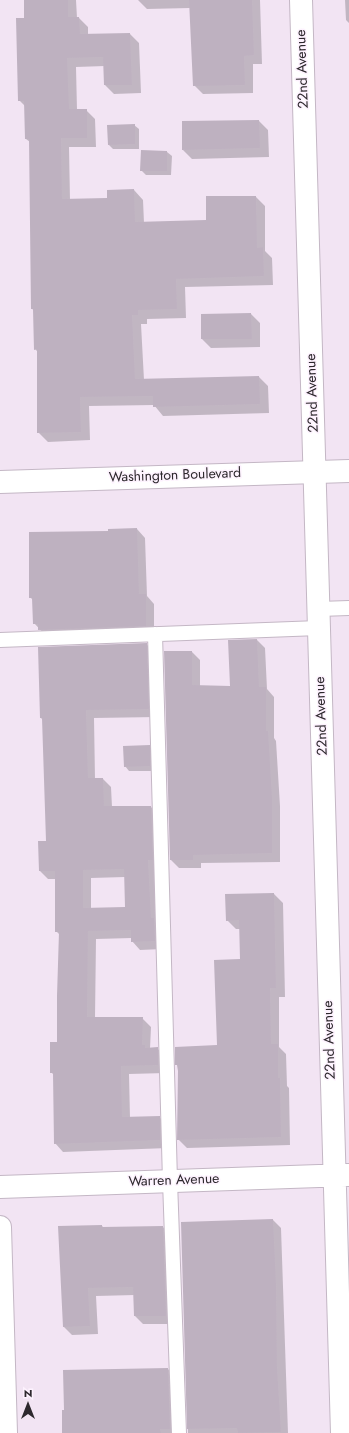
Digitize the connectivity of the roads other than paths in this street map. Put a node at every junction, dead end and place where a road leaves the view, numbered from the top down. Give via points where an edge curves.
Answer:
1 (301, 0) edge
2 (349, 471) edge
3 (315, 472) junction
4 (0, 482) edge
5 (349, 608) edge
6 (319, 619) junction
7 (155, 634) junction
8 (0, 640) edge
9 (342, 1176) edge
10 (170, 1181) junction
11 (0, 1187) edge
12 (0, 1227) edge
13 (6, 1433) edge
14 (179, 1433) edge
15 (342, 1433) edge

1 - 3 street, 22nd Avenue
2 - 3 street, Washington Boulevard
3 - 4 street, Washington Boulevard
3 - 6 street, 22nd Avenue
5 - 6 lane
6 - 7 lane
6 - 9 street, 22nd Avenue
7 - 8 lane
7 - 10 lane
9 - 10 street, Warren Avenue
9 - 15 street, 22nd Avenue
10 - 11 street, Warren Avenue
10 - 14 lane
12 - 13 street

